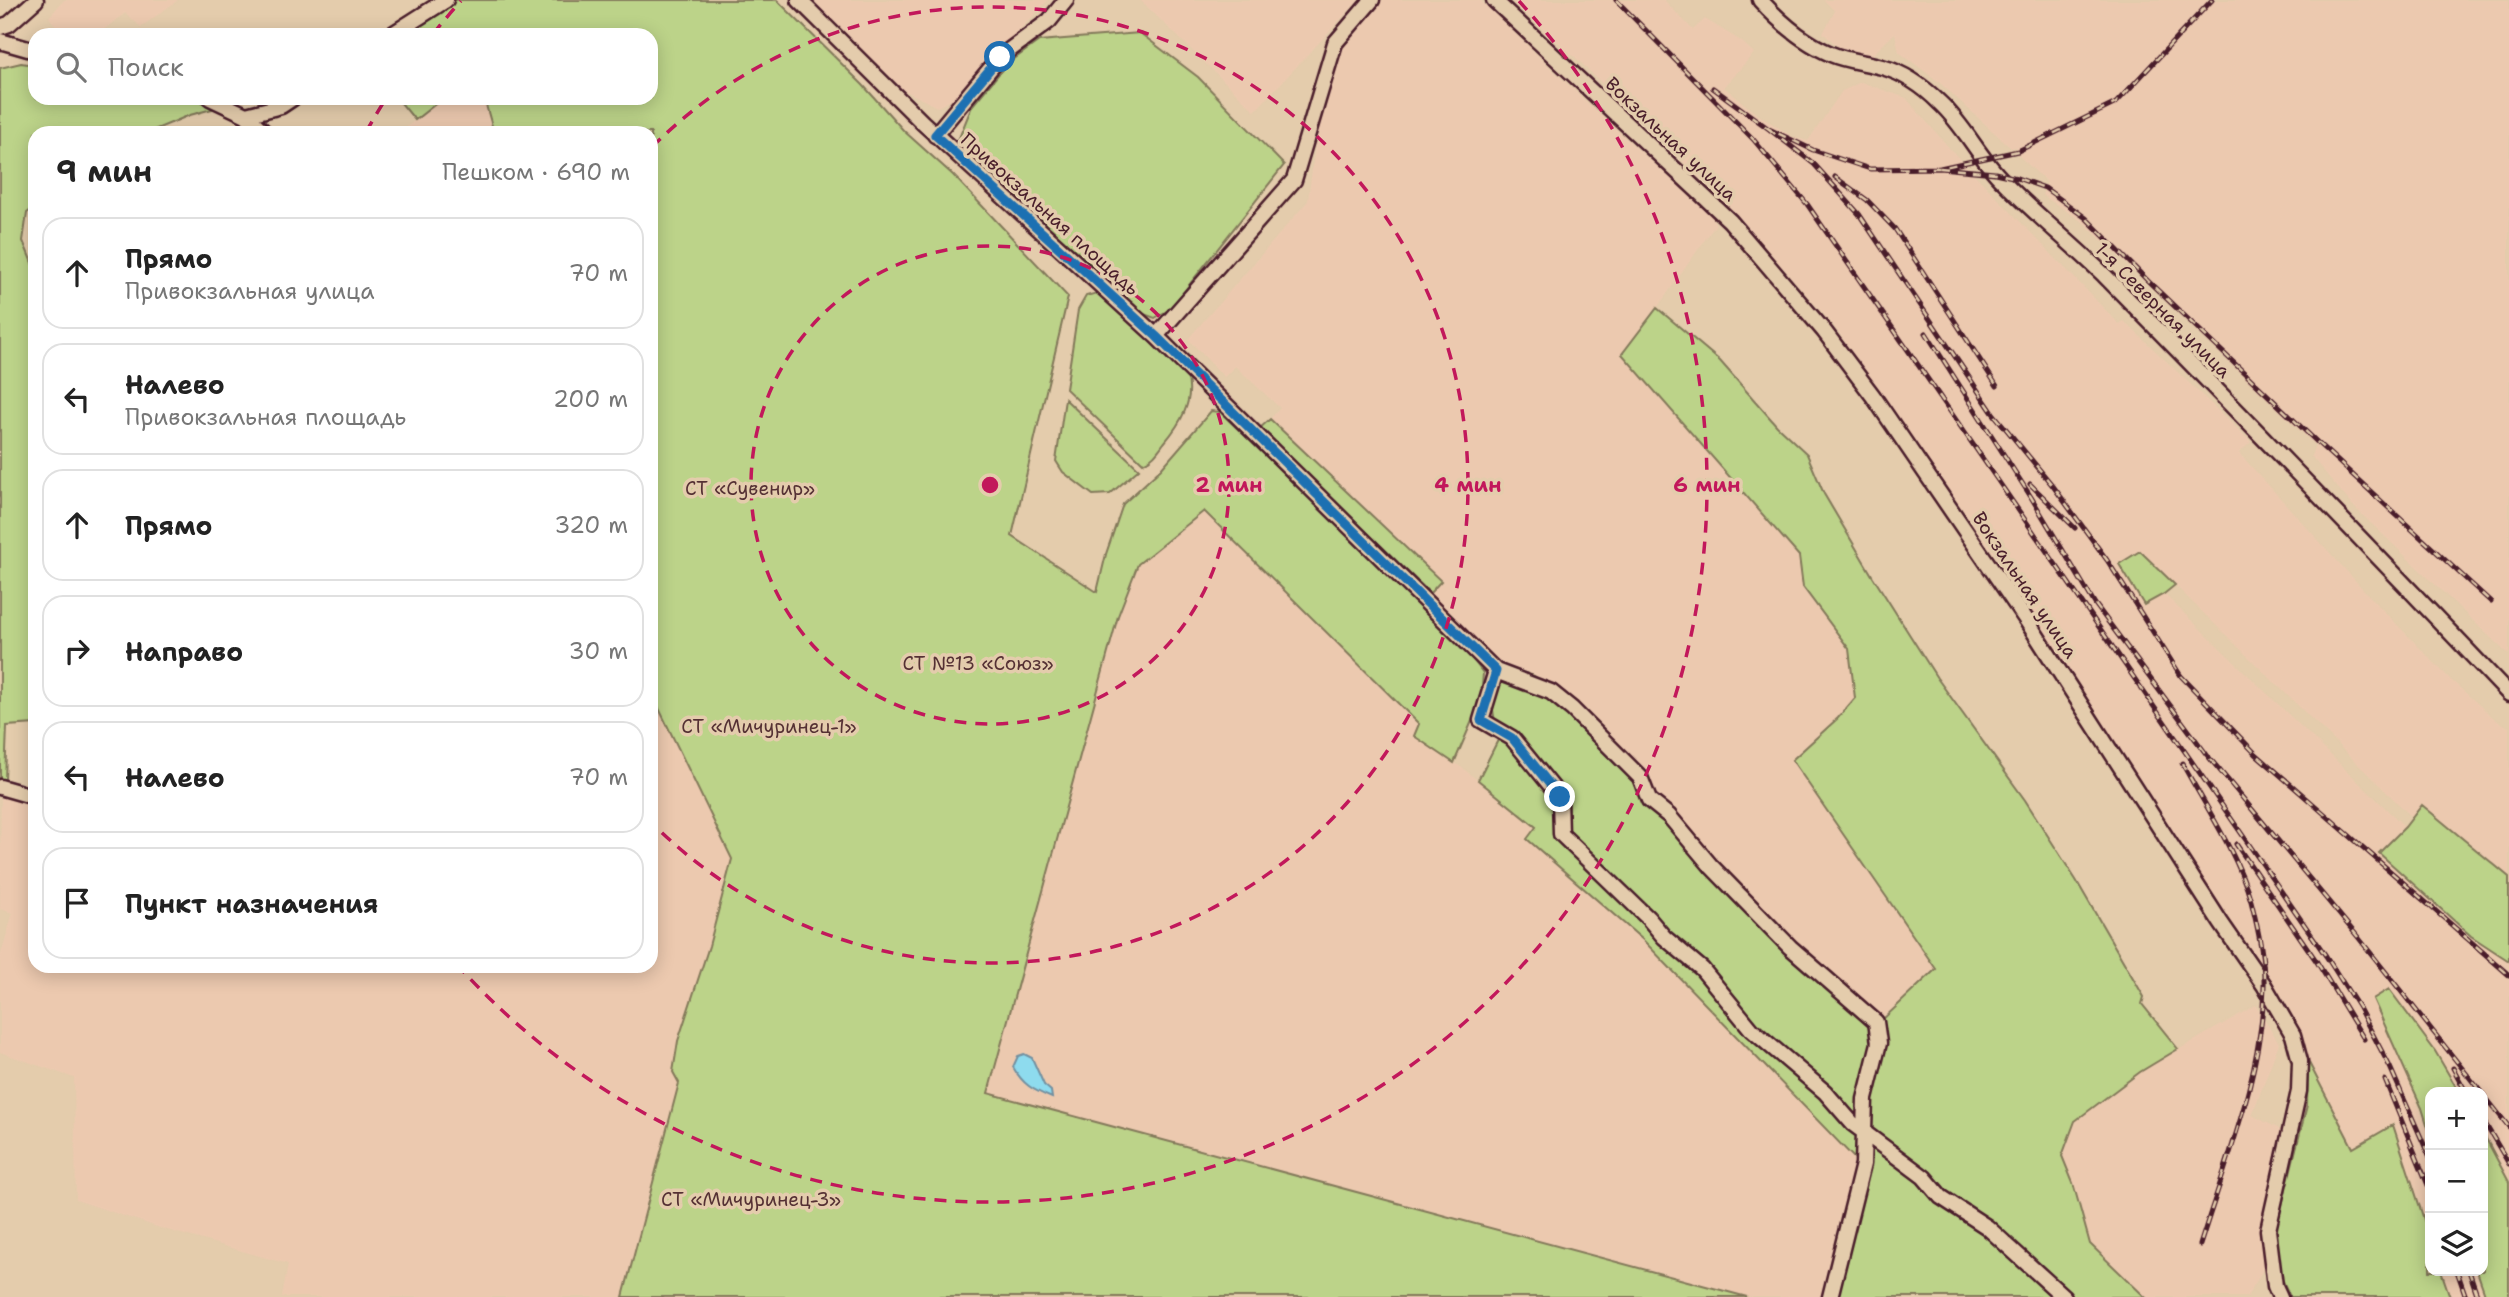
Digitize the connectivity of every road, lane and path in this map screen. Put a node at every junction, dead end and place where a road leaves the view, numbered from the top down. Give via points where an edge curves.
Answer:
1 (36, 0) edge
2 (446, 0) edge
3 (799, 0) edge
4 (1066, 0) edge
5 (1372, 0) edge
6 (1494, 0) edge
7 (1760, 0) edge
8 (0, 27) edge
9 (402, 28) edge
10 (0, 41) edge
11 (28, 49) edge
12 (225, 105) edge
13 (282, 105) edge
14 (246, 115) junction
15 (256, 126) edge
16 (935, 135) junction
17 (1156, 336) junction
18 (1496, 671) junction
19 (2509, 694) edge
20 (0, 787) edge
21 (28, 795) edge
22 (1863, 1131) junction
23 (2278, 1291) edge
24 (1830, 1297) edge
25 (2064, 1297) edge
26 (2264, 1297) edge

1 - 8 street
2 - 9 street
3 - 16 street, Привокзальная площадь
4 - 16 street via 1049,22 1000,57
5 - 17 street via 1335,43 1294,180
6 - 23 street, Вокзальная улица via 1730,221 1824,331 2027,621 2264,985 2293,1035 2300,1060 2299,1091 2268,1230
7 - 19 street, 1-я Северная улица via 1813,45 1844,59 1899,73 1940,103 2002,180 2102,273
10 - 11 street
12 - 14 street
13 - 14 street
14 - 15 street
16 - 17 street, Привокзальная площадь
17 - 18 street, Привокзальная площадь
18 - 22 street via 1481,720 1512,738 1560,797 1561,834 1702,969 1752,1030
18 - 22 street via 1551,692 1572,709 1640,777 1649,800 1669,816 1711,866 1790,947 1876,1022 1879,1043 1864,1099
20 - 21 street
22 - 24 street via 1863,1164
22 - 25 street via 1924,1177 1941,1197 1987,1227
23 - 26 street

